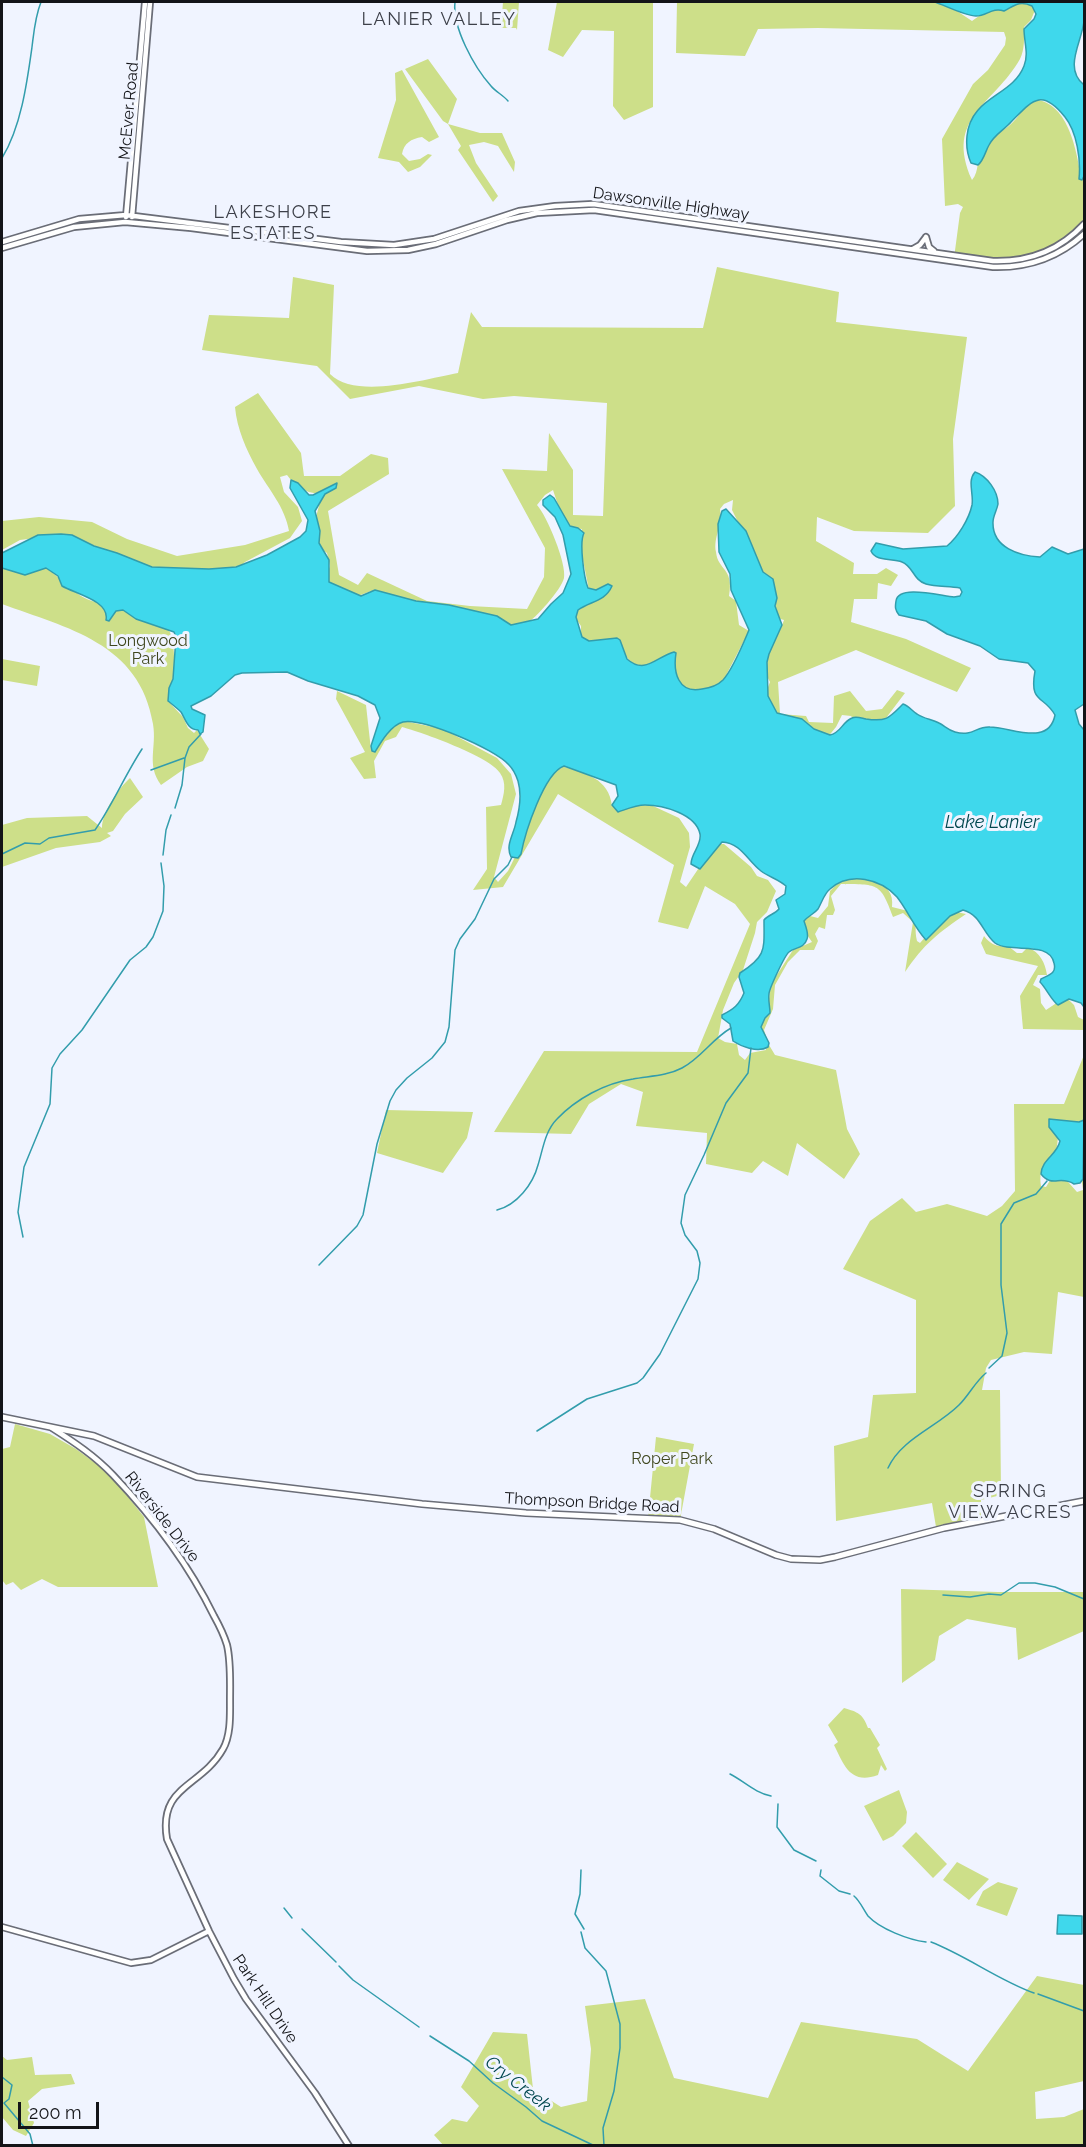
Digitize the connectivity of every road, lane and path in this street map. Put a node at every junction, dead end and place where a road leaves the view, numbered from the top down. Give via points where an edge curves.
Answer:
1 (145, 2) edge
2 (150, 2) edge
3 (136, 104) junction
4 (138, 141) junction
5 (126, 215) junction
6 (132, 215) junction
7 (125, 222) junction
8 (132, 223) junction
9 (1084, 224) edge
10 (243, 232) junction
11 (1084, 234) edge
12 (2, 242) edge
13 (2, 248) edge
14 (913, 249) junction
15 (951, 255) junction
16 (2, 1417) edge
17 (50, 1427) junction
18 (1084, 1501) edge
19 (164, 1825) joint
20 (2, 1927) edge
21 (209, 1931) junction
22 (195, 1939) junction
23 (217, 1946) junction
24 (348, 2145) edge

1 - 3 main road, McEver Road
2 - 4 main road, McEver Road
3 - 4 main road
3 - 5 main road, McEver Road
4 - 6 main road, McEver Road
5 - 6 main road, Dawsonville Highway
5 - 7 main road, McEver Road
5 - 12 main road, Dawsonville Highway via 71,221
6 - 8 main road, McEver Road
6 - 10 main road, Dawsonville Highway
7 - 8 main road, Dawsonville Highway
7 - 13 main road, Dawsonville Highway via 74,227
8 - 10 main road, Dawsonville Highway
9 - 15 main road, Dawsonville Highway via 1050,250 1022,259 993,261
10 - 11 main road, Dawsonville Highway via 368,251 408,250 537,213 606,211 993,267 1043,260
10 - 14 main road, Dawsonville Highway via 400,245 434,239 519,211 593,204
14 - 15 main road, Dawsonville Highway
14 - 15 main road via 926,237 931,249
16 - 17 highway, Thompson Bridge Road
17 - 18 highway, Thompson Bridge Road via 94,1436 197,1477 422,1504 680,1520 800,1560 836,1557 955,1526
17 - 19 main road, Riverside Drive via 82,1447 113,1475 148,1516 196,1582 227,1646 230,1721 224,1748 212,1765 172,1801
19 - 21 main road, Park Hill Drive via 168,1845
20 - 22 main road via 125,1963 151,1960
21 - 22 main road
21 - 23 main road, Park Hill Drive
22 - 23 main road via 208,1938
23 - 24 main road, Park Hill Drive via 246,1999

